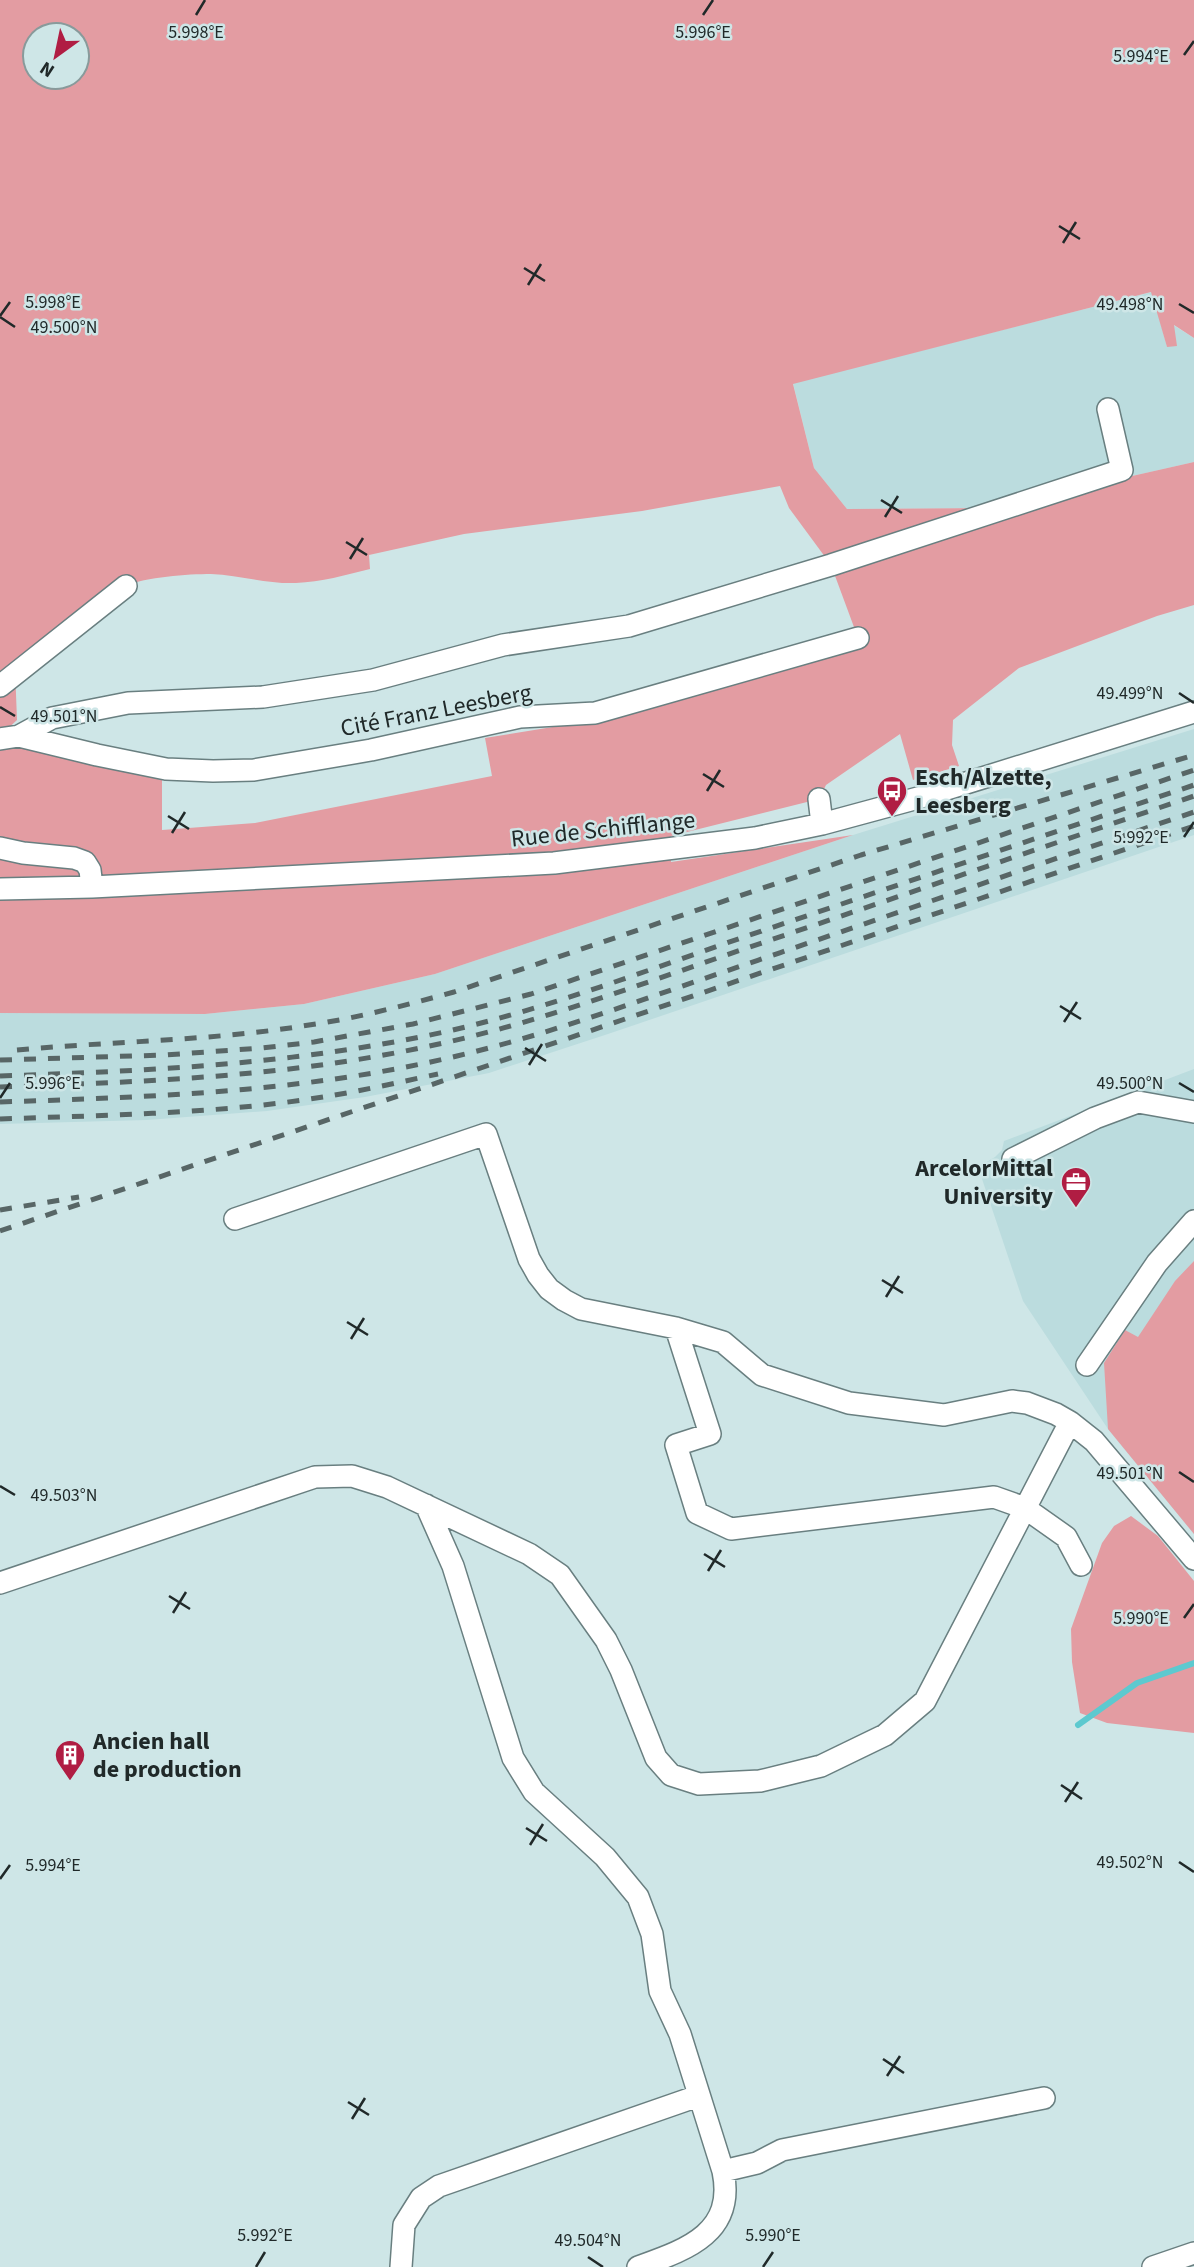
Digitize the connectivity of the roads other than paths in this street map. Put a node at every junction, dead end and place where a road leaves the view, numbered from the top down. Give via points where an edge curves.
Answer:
1 (1108, 409) dead end
2 (126, 586) dead end
3 (858, 638) dead end
4 (0, 686) edge
5 (1194, 712) edge
6 (10, 737) edge
7 (819, 799) dead end
8 (822, 824) junction
9 (0, 848) edge
10 (92, 887) junction
11 (0, 889) edge
12 (1194, 1112) edge
13 (1013, 1158) dead end
14 (235, 1219) dead end
15 (1194, 1221) edge
16 (676, 1328) junction
17 (1087, 1365) dead end
18 (1070, 1422) junction
19 (426, 1505) junction
20 (1025, 1508) junction
21 (1194, 1559) edge
22 (1081, 1565) dead end
23 (0, 1583) edge
24 (698, 2096) junction
25 (1044, 2098) dead end
26 (723, 2171) junction
27 (1194, 2253) edge
28 (401, 2267) edge
29 (638, 2267) edge
30 (1153, 2267) edge

1 - 6 street, Cité Franz Leesberg via 1122,470 629,626 503,645 373,680 262,697 128,702 52,718
2 - 4 street
3 - 6 street, Cité Franz Leesberg via 595,713 520,717 254,770 166,769
5 - 8 street, Rue de Schifflange
7 - 8 street
8 - 10 street, Rue de Schifflange via 755,838 554,863
9 - 10 street via 85,862
10 - 11 street, Rue de Schifflange
12 - 13 street via 1138,1102
14 - 16 street via 486,1134 529,1259 549,1289 581,1308
15 - 17 street via 1157,1263
16 - 18 street via 723,1342 762,1375 849,1403 944,1415 1012,1401 1042,1408
16 - 20 street via 710,1434 676,1445 698,1513 731,1529 994,1497
18 - 20 street
18 - 21 street via 1094,1441
19 - 20 street via 529,1554 559,1575 606,1640 656,1758 671,1774 699,1784 760,1781 821,1766 885,1735 925,1701
19 - 23 street via 352,1476 315,1477
19 - 24 street via 453,1566 513,1758 534,1792 605,1857 638,1897 652,1934 660,1990 680,2034
20 - 22 street via 1066,1537
24 - 26 street
24 - 28 street via 439,2186 421,2198 404,2225
25 - 26 street via 782,2150 757,2163
26 - 29 street via 723,2204 701,2239
27 - 30 street

